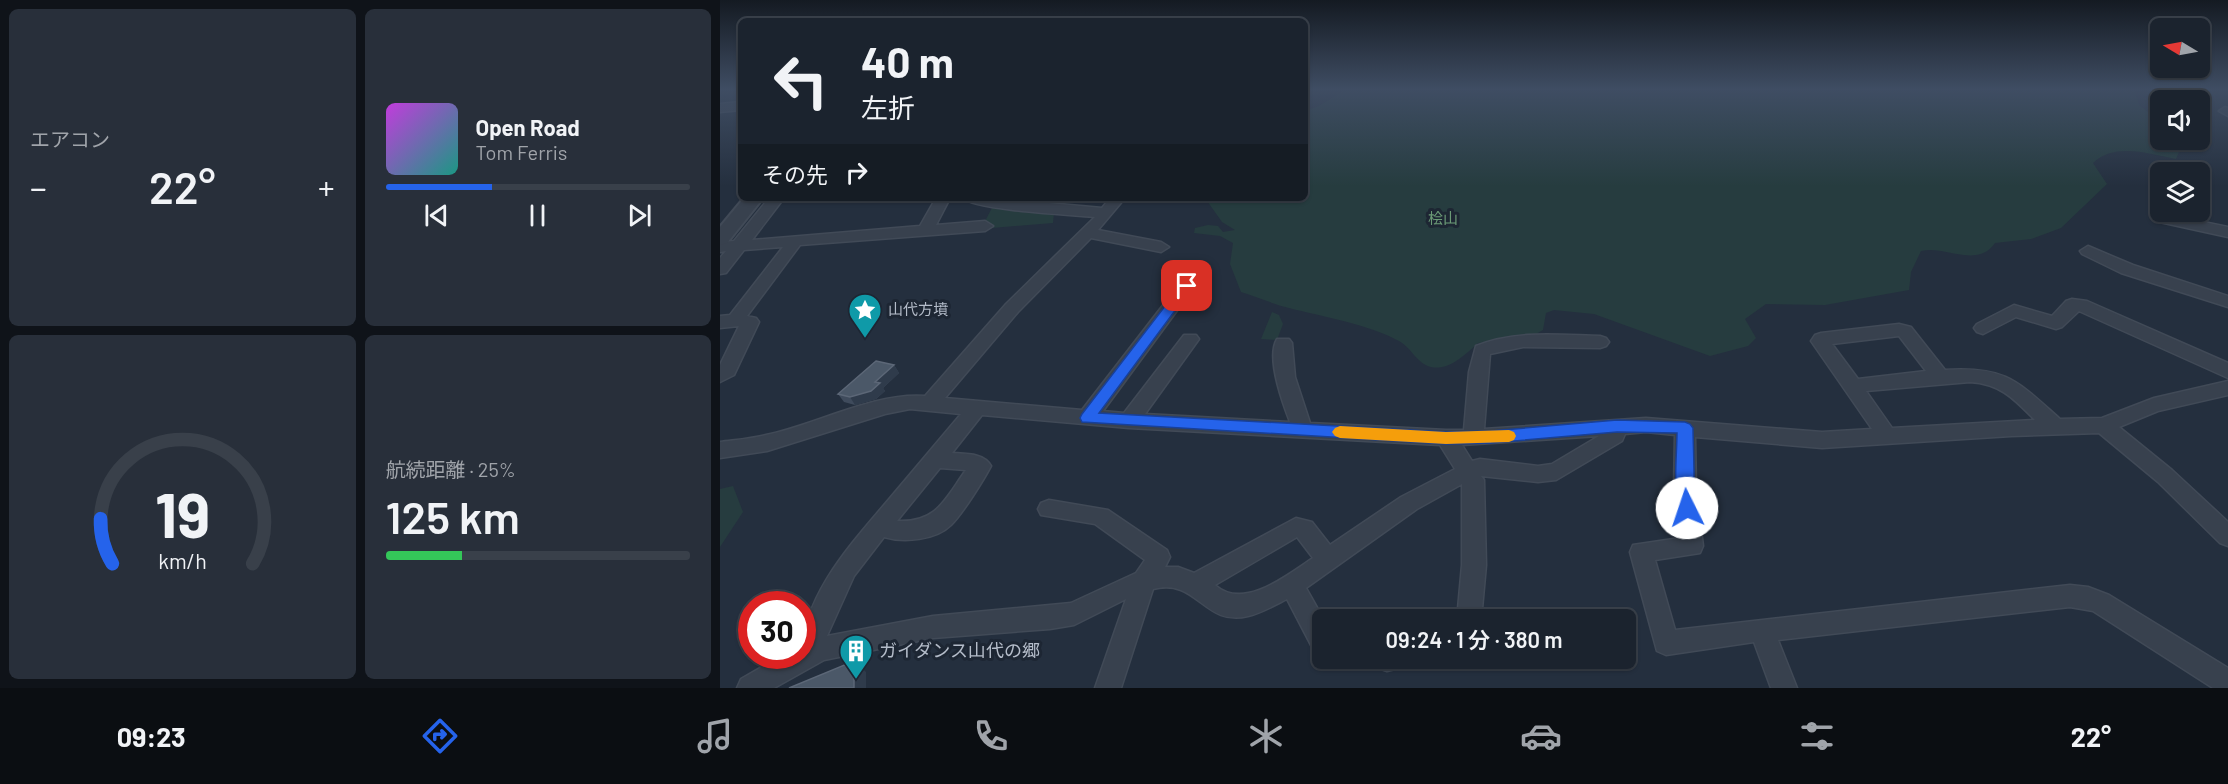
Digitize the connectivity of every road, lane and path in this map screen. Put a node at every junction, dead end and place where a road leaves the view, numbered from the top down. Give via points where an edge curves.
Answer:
1 (752, 201) edge
2 (775, 201) edge
3 (941, 201) edge
4 (988, 201) edge
5 (1116, 201) edge
6 (1106, 213) junction
7 (2179, 222) edge
8 (985, 226) dead end
9 (925, 230) junction
10 (2228, 232) edge
11 (1087, 233) junction
12 (720, 239) edge
13 (795, 241) junction
14 (739, 246) junction
15 (1161, 247) dead end
16 (720, 248) edge
17 (2088, 251) dead end
18 (720, 269) edge
19 (1187, 286) dead end
20 (2228, 303) edge
21 (728, 321) edge
22 (1983, 328) dead end
23 (1190, 339) dead end
24 (1600, 342) dead end
25 (1283, 343) dead end
26 (2228, 371) edge
27 (720, 375) edge
28 (1941, 378) junction
29 (1853, 386) junction
30 (2228, 388) edge
31 (929, 404) junction
32 (977, 408) junction
33 (1087, 418) junction
34 (1129, 421) junction
35 (2103, 425) junction
36 (1617, 426) junction
37 (2055, 426) junction
38 (1685, 428) junction
39 (1303, 430) junction
40 (1887, 436) junction
41 (1473, 437) junction
42 (1446, 438) junction
43 (720, 450) edge
44 (934, 459) junction
45 (1469, 471) junction
46 (1049, 509) dead end
47 (880, 526) junction
48 (2228, 536) edge
49 (1329, 561) junction
50 (1145, 579) junction
51 (1196, 584) junction
52 (1292, 585) junction
53 (1470, 609) edge
54 (1312, 621) edge
55 (1762, 630) junction
56 (816, 631) edge
57 (816, 651) edge
58 (782, 669) edge
59 (2222, 677) edge
60 (750, 688) edge
61 (1107, 688) edge
62 (1784, 688) edge

1 - 12 street
2 - 14 street
3 - 9 street
4 - 6 street
5 - 6 street
6 - 11 street
7 - 10 street
8 - 9 street
9 - 13 street
11 - 15 street
11 - 31 street via 1011,308
13 - 14 street
13 - 21 street
14 - 16 street
14 - 18 street
17 - 20 street via 2127,269
19 - 33 street
21 - 27 street via 750,322 727,370
22 - 26 street via 2014,311 2056,323 2072,305 2081,305
23 - 34 street
24 - 41 street via 1520,342 1493,345 1482,351 1476,378
25 - 39 street via 1285,381
28 - 29 street
28 - 29 street via 1905,331 1821,339
28 - 37 street via 1995,378
29 - 40 street
30 - 35 street via 2154,405
31 - 32 street
31 - 43 street via 893,405 767,443
32 - 33 street
32 - 44 street
33 - 34 street
34 - 39 street
35 - 37 street
35 - 48 street via 2165,476
36 - 38 street
36 - 41 street
36 - 45 street via 1615,436 1556,472 1538,474 1486,467
37 - 40 street
38 - 40 street via 1797,439
38 - 55 street via 1685,490 1692,546 1641,552 1666,643
39 - 42 street
41 - 42 street
42 - 45 street
44 - 47 street
44 - 47 street via 981,466 936,525 896,530
45 - 49 street via 1409,503
45 - 53 street via 1473,480 1474,544
46 - 50 street via 1100,516 1159,556
47 - 56 street via 868,536 835,589
49 - 51 street via 1304,528 1296,527
49 - 52 street
50 - 51 street via 1169,576
50 - 57 street via 1074,614 898,632
50 - 61 street
51 - 52 street via 1220,603 1238,607
52 - 54 street
55 - 59 street via 2088,597
55 - 62 street
58 - 60 street

